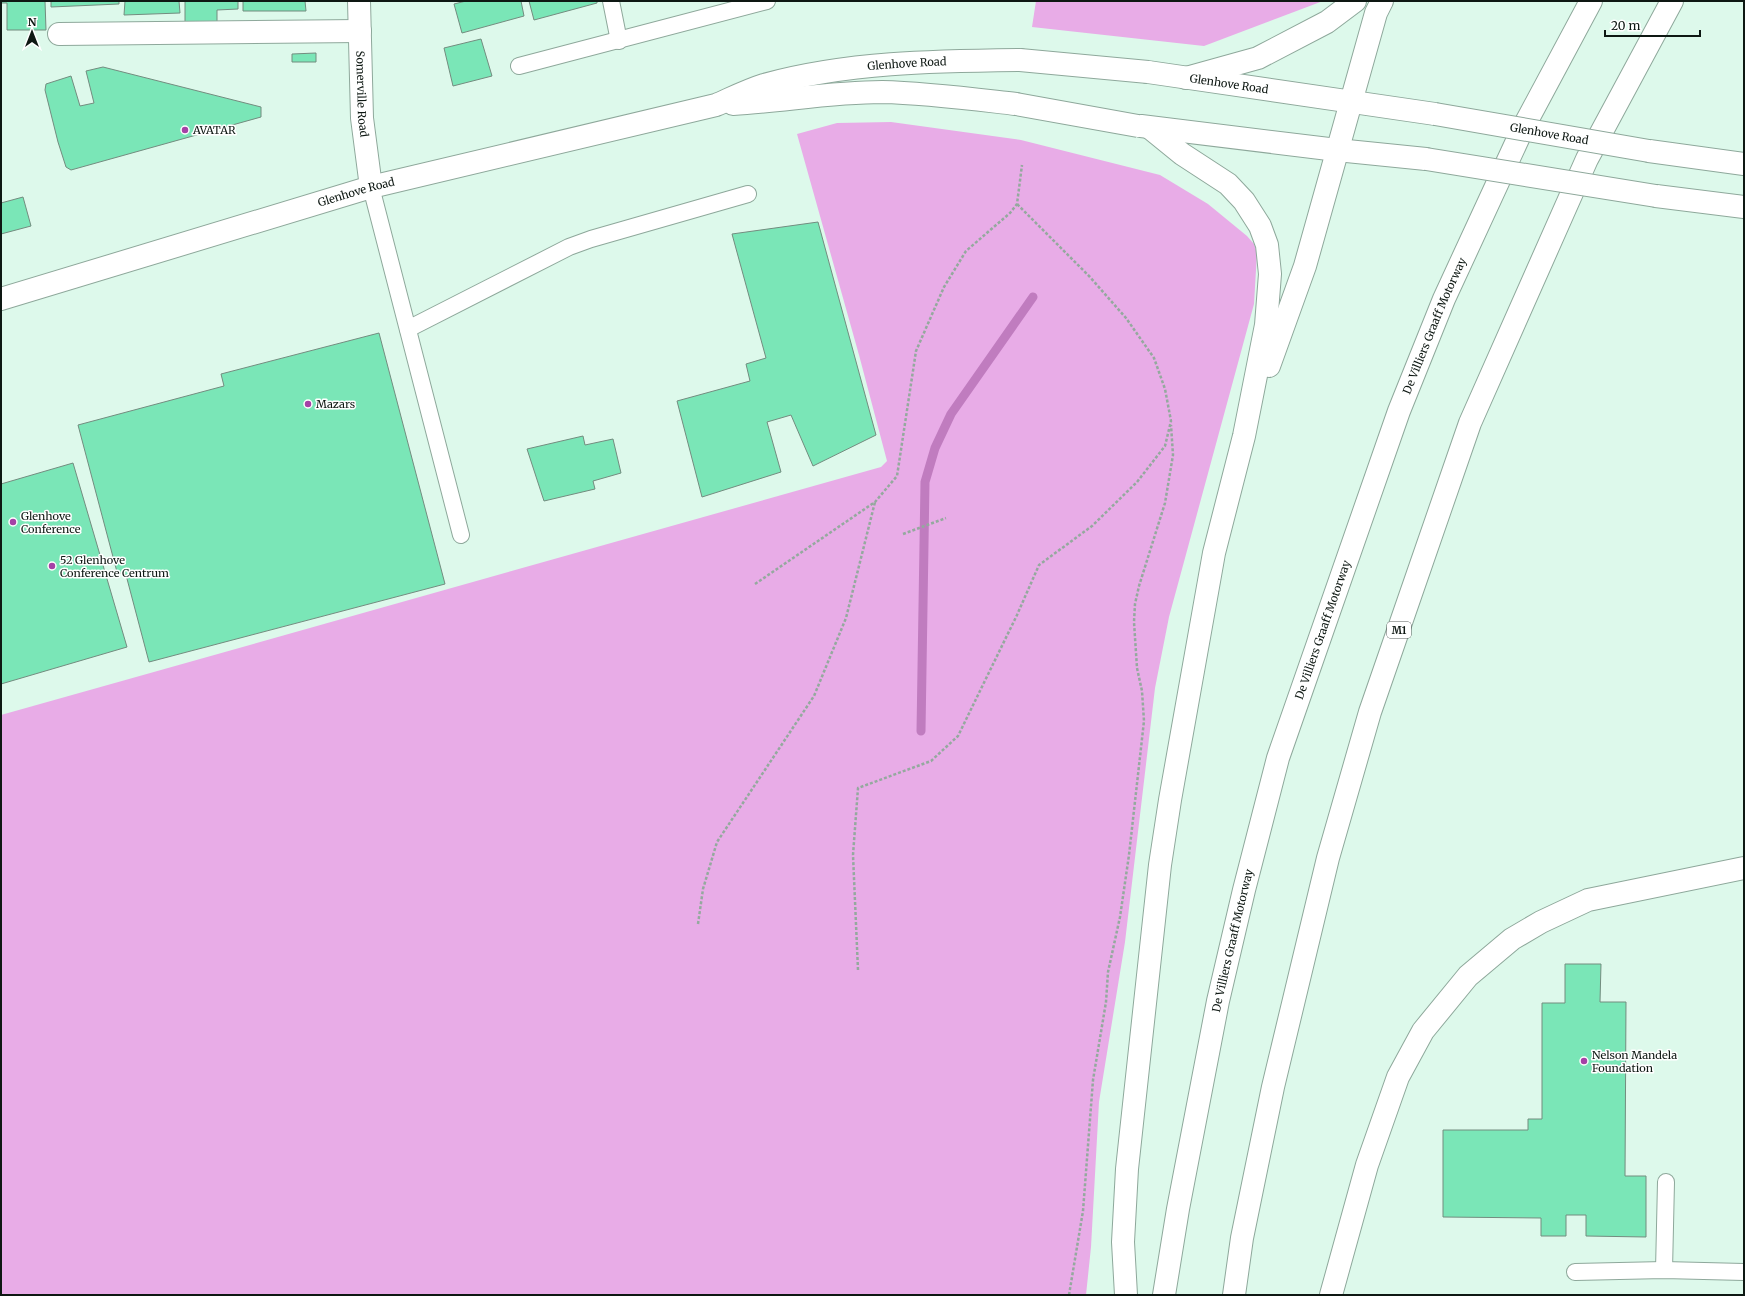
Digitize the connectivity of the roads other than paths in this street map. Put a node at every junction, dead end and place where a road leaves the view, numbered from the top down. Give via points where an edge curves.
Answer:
1 (359, 1) edge
2 (611, 1) edge
3 (767, 1) edge
4 (1355, 1) edge
5 (1382, 1) edge
6 (1591, 1) edge
7 (1672, 1) edge
8 (360, 31) junction
9 (59, 34) dead end
10 (619, 41) junction
11 (519, 66) dead end
12 (1186, 78) junction
13 (1352, 101) junction
14 (716, 105) junction
15 (1144, 127) junction
16 (1337, 150) junction
17 (1744, 164) edge
18 (371, 187) junction
19 (748, 194) dead end
20 (1744, 207) edge
21 (1, 299) edge
22 (408, 329) junction
23 (1244, 436) junction
24 (461, 535) dead end
25 (1744, 868) edge
26 (1666, 1182) dead end
27 (1664, 1270) junction
28 (1576, 1272) dead end
29 (1744, 1272) edge
30 (1126, 1295) edge
31 (1164, 1295) edge
32 (1234, 1295) edge
33 (1331, 1295) edge

1 - 8 main road, Somerville Road
2 - 10 lane
3 - 10 lane
4 - 12 main road via 1327,22 1258,58
5 - 13 main road via 1376,14
6 - 31 main road, De Villiers Graaff Motorway via 1523,128 1444,299 1399,411 1278,758 1218,1001
7 - 32 main road, M1 via 1587,159 1470,423 1370,712 1328,858 1273,1087 1242,1238
8 - 9 main road
8 - 18 main road, Somerville Road via 362,118
10 - 11 lane
12 - 13 main road, Glenhove Road
12 - 14 main road, Glenhove Road, bridge via 1020,60 938,61 870,65 819,73 763,85
13 - 16 main road
13 - 17 main road, Glenhove Road, bridge via 1649,151
14 - 15 main road, Glenhove Road, bridge via 768,102 830,94 882,92 1016,104
14 - 18 main road, Glenhove Road
15 - 16 main road, Glenhove Road
15 - 23 main road via 1228,184 1244,201 1260,226 1267,245 1269,302
16 - 20 main road, Glenhove Road, bridge via 1426,159 1656,196
16 - 23 main road via 1305,266
18 - 21 main road, Glenhove Road
18 - 22 lane
19 - 22 lane via 568,247
22 - 24 lane
23 - 30 main road via 1214,553 1160,865 1127,1169 1123,1242
25 - 33 main road via 1588,900 1512,939 1468,976 1423,1031 1398,1077 1367,1165
26 - 27 lane
27 - 28 lane
27 - 29 lane

